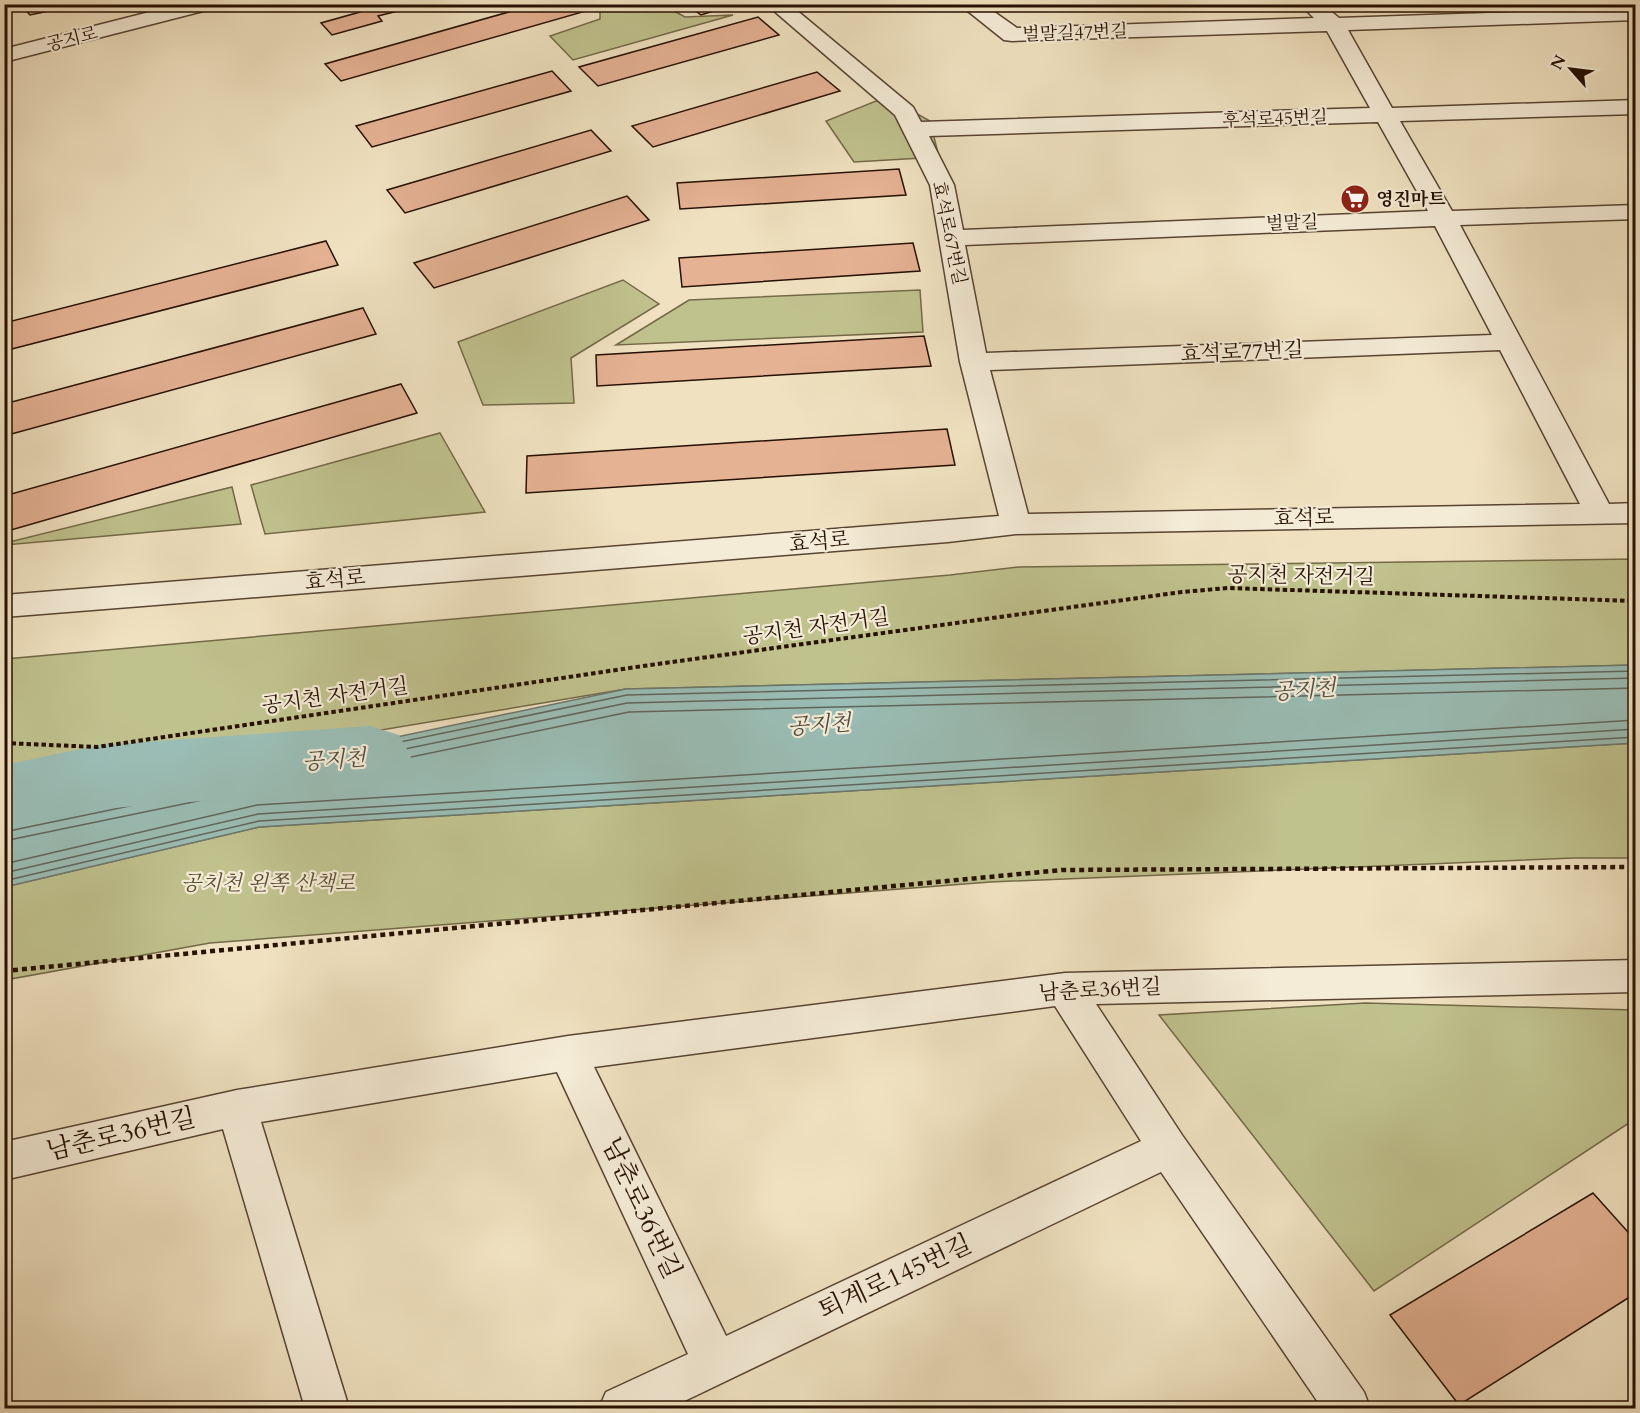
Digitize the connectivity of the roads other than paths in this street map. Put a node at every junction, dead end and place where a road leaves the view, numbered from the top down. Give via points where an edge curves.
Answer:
1 (208, 4) edge
2 (776, 4) edge
3 (969, 4) edge
4 (1311, 4) edge
5 (1480, 4) edge
6 (1138, 13) dead end
7 (1635, 14) edge
8 (1499, 18) junction
9 (1333, 23) junction
10 (1155, 30) junction
11 (4, 56) edge
12 (1635, 107) edge
13 (1384, 116) junction
14 (915, 129) junction
15 (1635, 213) edge
16 (1443, 218) junction
17 (951, 238) junction
18 (1509, 342) junction
19 (974, 362) junction
20 (1599, 512) junction
21 (1635, 513) edge
22 (1016, 524) junction
23 (4, 606) edge
24 (1635, 976) edge
25 (1065, 989) junction
26 (568, 1053) junction
27 (237, 1107) junction
28 (1168, 1148) junction
29 (4, 1161) edge
30 (715, 1362) junction
31 (327, 1408) edge
32 (622, 1408) edge
33 (1348, 1408) edge

1 - 11 street, 공지로
2 - 14 street, 효석로67번길 via 905,111
3 - 10 street, 벌말길47번길 via 1012,35
4 - 9 street
5 - 8 street
6 - 10 street, 벌말길47번길
7 - 8 street, 벌말길47번길
8 - 9 street, 벌말길47번길
9 - 10 street, 벌말길47번길
9 - 13 street
12 - 13 street, 후석로45번길
13 - 14 street, 후석로45번길
13 - 16 street
14 - 17 street, 효석로67번길 via 942,185
15 - 16 street, 벌말길
16 - 17 street, 벌말길
16 - 18 street
17 - 19 street, 효석로67번길
18 - 19 street, 효석로77번길
18 - 20 street
19 - 22 street, 효석로67번길
20 - 21 street, 효석로
20 - 22 street, 효석로
22 - 23 street, 효석로
24 - 25 street, 남춘로36번길
25 - 26 street, 남춘로36번길
25 - 28 street
26 - 27 street, 남춘로36번길
26 - 30 street, 남춘로36번길
27 - 29 street, 남춘로36번길
27 - 31 street
28 - 30 street, 퇴계로145번길
28 - 33 street
30 - 32 street, 퇴계로145번길

